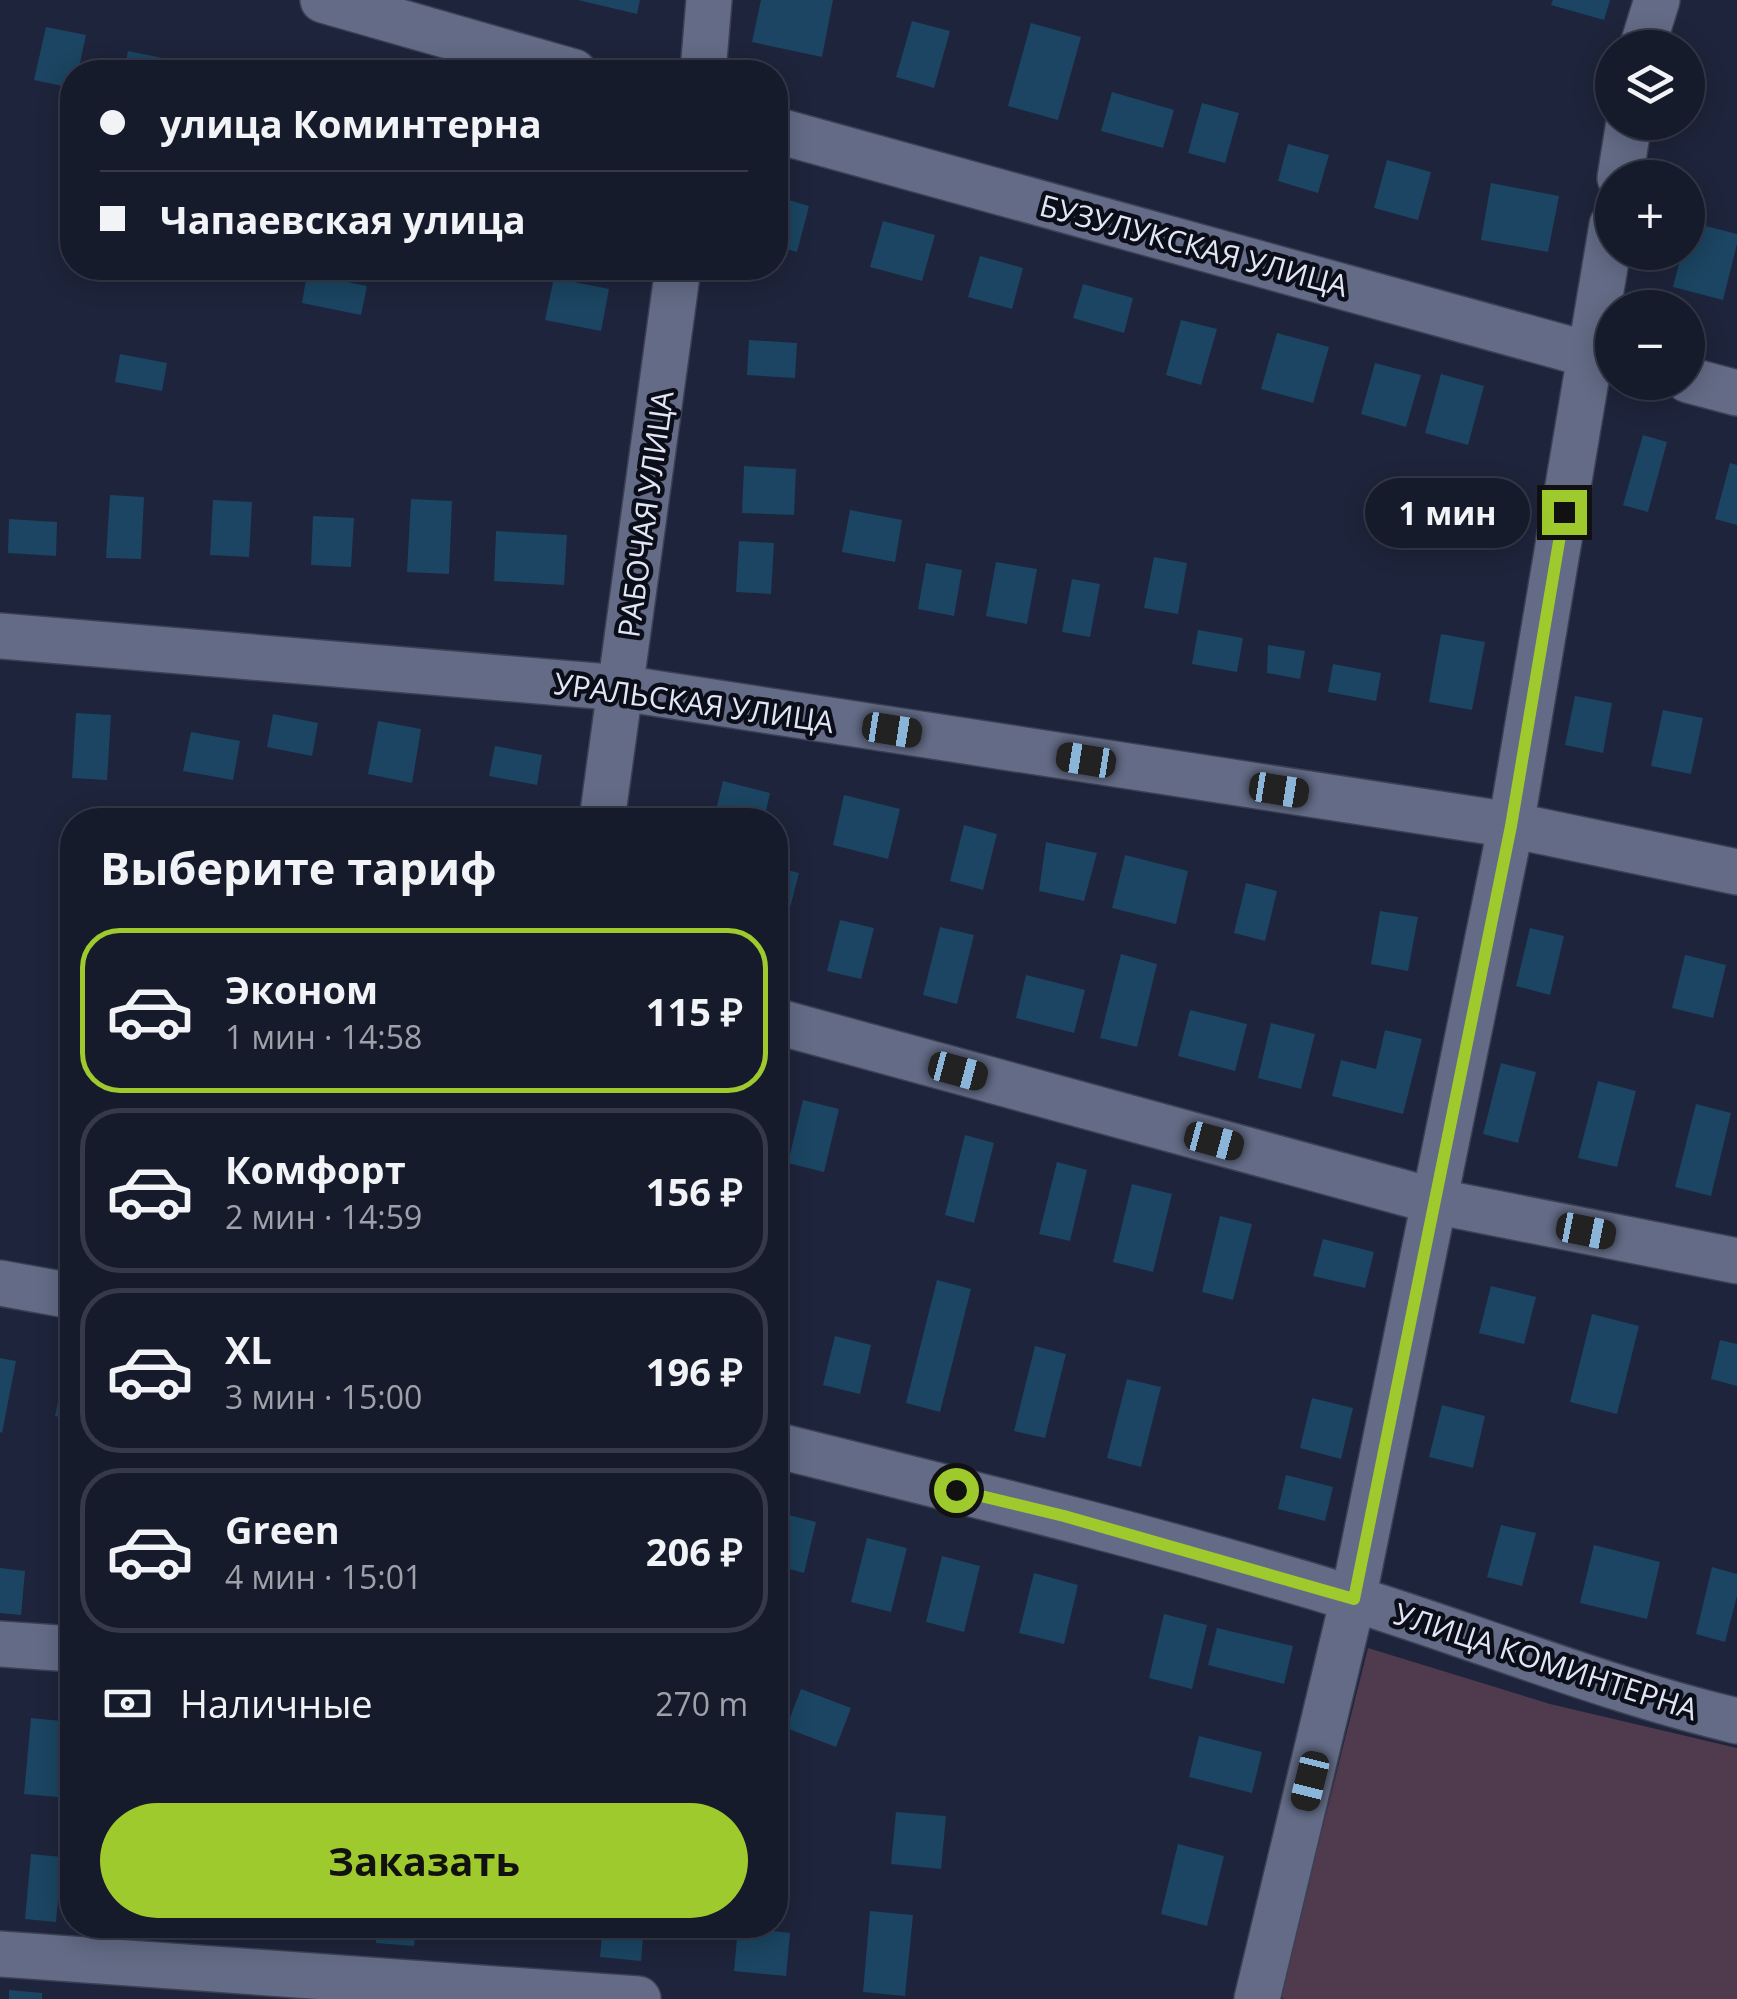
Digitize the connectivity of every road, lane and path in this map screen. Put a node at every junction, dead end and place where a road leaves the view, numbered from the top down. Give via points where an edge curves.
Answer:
1 (323, 0) edge
2 (710, 0) edge
3 (1657, 0) edge
4 (1648, 30) edge
5 (532, 60) edge
6 (704, 60) edge
7 (788, 134) edge
8 (676, 280) edge
9 (1595, 356) edge
10 (1705, 385) edge
11 (1737, 393) edge
12 (1595, 394) edge
13 (0, 636) edge
14 (621, 688) junction
15 (604, 808) edge
16 (1511, 826) junction
17 (1737, 872) edge
18 (788, 1025) edge
19 (1434, 1201) junction
20 (1737, 1261) edge
21 (0, 1283) edge
22 (60, 1294) edge
23 (788, 1448) edge
24 (1354, 1599) junction
25 (0, 1644) edge
26 (60, 1648) edge
27 (1737, 1721) edge
28 (0, 1954) edge
29 (638, 1999) edge
30 (1257, 1999) edge

1 - 5 street
2 - 6 street
3 - 4 street
7 - 9 street, БУЗУЛУКСКАЯ УЛИЦА
8 - 14 street, РАБОЧАЯ УЛИЦА
10 - 11 street
12 - 16 street
13 - 14 street, УРАЛЬСКАЯ УЛИЦА
14 - 15 street, РАБОЧАЯ УЛИЦА
14 - 16 street, УРАЛЬСКАЯ УЛИЦА
16 - 17 street, УРАЛЬСКАЯ УЛИЦА
16 - 19 street
18 - 19 street
19 - 20 street
19 - 24 street
21 - 22 street
23 - 24 street, УЛИЦА КОМИНТЕРНА via 1064,1516
24 - 27 street, УЛИЦА КОМИНТЕРНА
24 - 30 street
25 - 26 street
28 - 29 street

